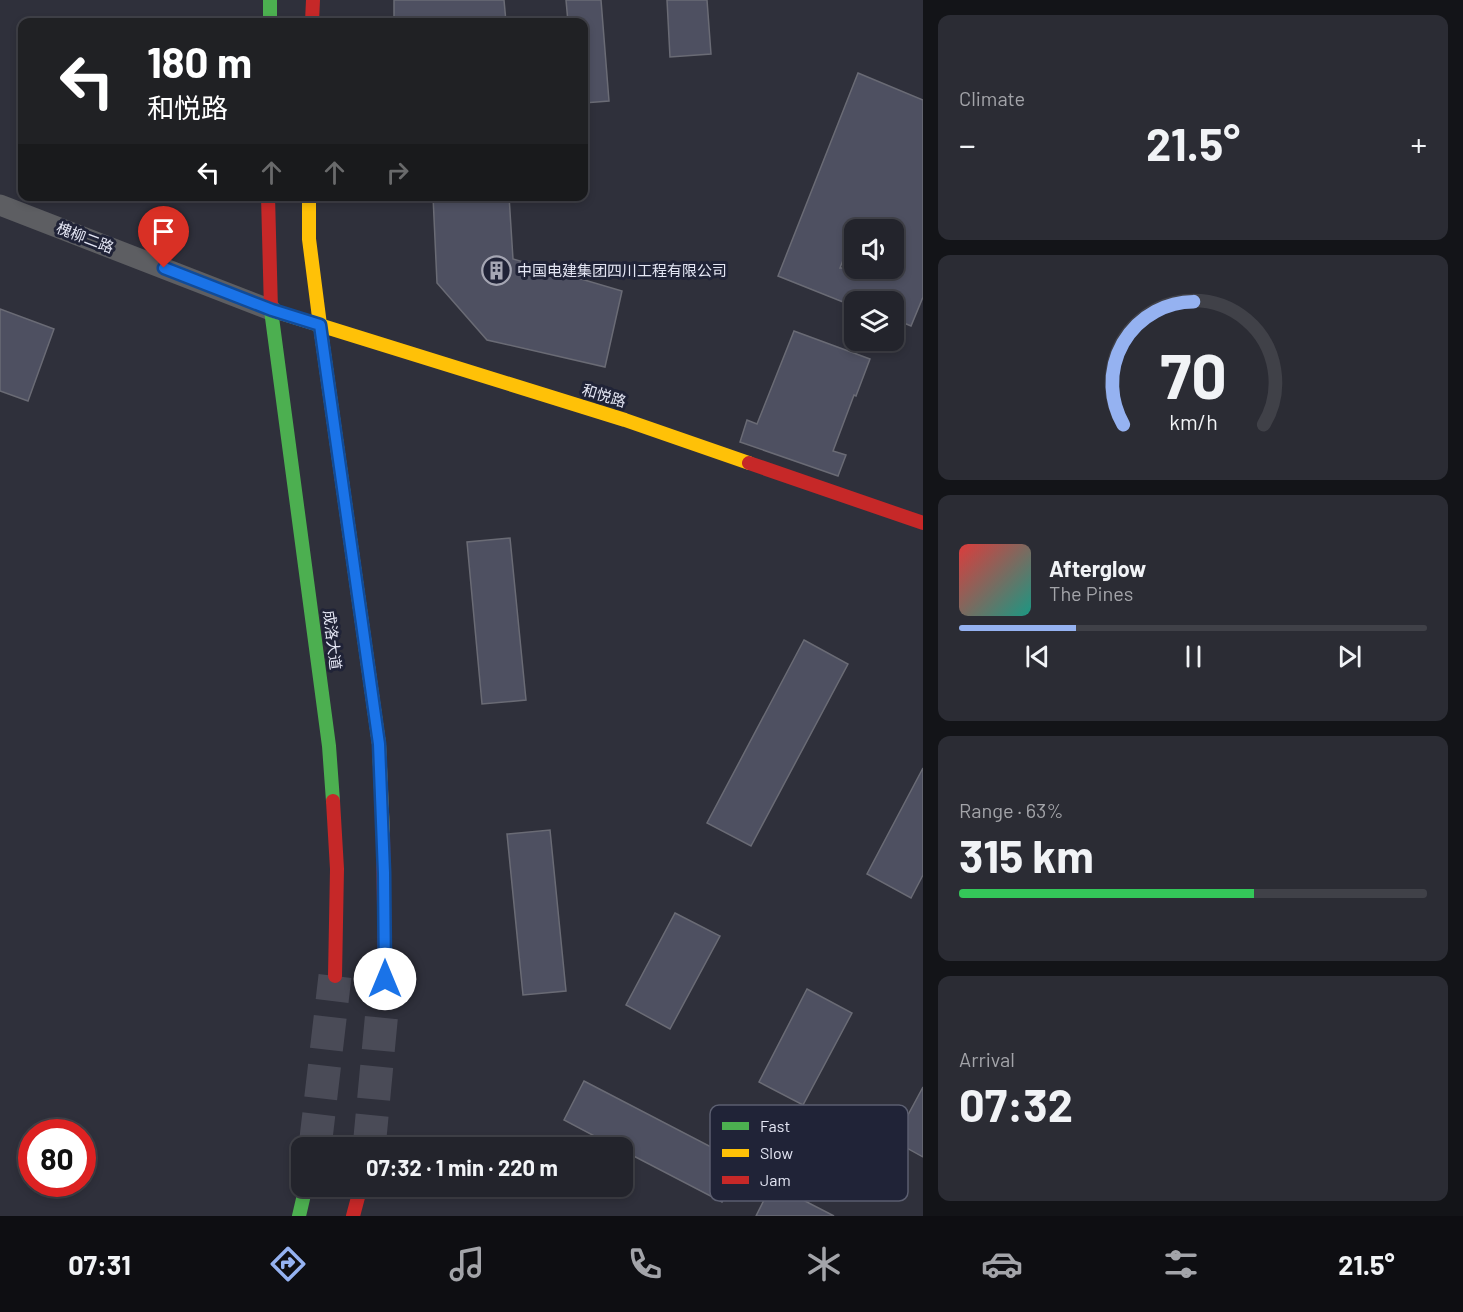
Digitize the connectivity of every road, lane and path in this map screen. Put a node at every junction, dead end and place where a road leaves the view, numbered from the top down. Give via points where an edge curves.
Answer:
1 (270, 0) edge
2 (313, 0) edge
3 (270, 18) edge
4 (312, 18) edge
5 (268, 201) edge
6 (309, 201) edge
7 (0, 205) edge
8 (272, 310) junction
9 (320, 325) junction
10 (923, 523) edge
11 (335, 976) tunnel mouth
12 (385, 979) tunnel mouth
13 (303, 1197) edge
14 (358, 1197) edge
15 (298, 1216) edge
16 (353, 1216) edge

1 - 3 main road
2 - 4 main road
5 - 8 main road, 成洛大道
6 - 9 main road, 成洛大道 via 309,239
7 - 8 street, 槐柳二路
8 - 9 main road, 和悦路
8 - 11 main road, 成洛大道 via 329,746 337,869
9 - 10 main road, 和悦路 via 625,420
9 - 12 main road, 成洛大道 via 379,744
13 - 15 main road
14 - 16 main road

